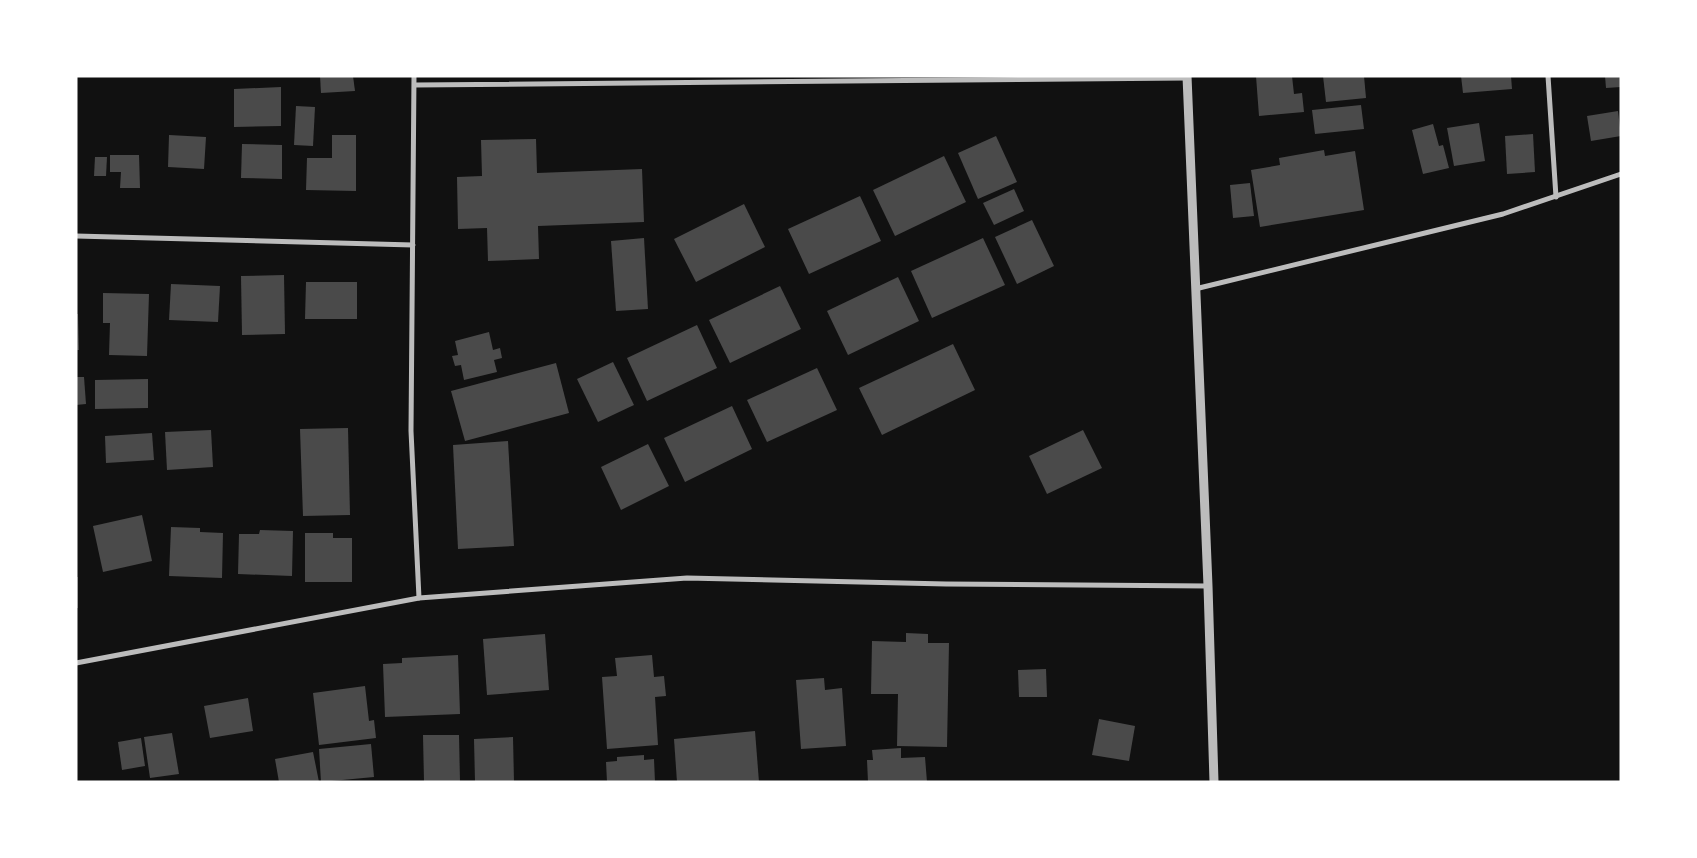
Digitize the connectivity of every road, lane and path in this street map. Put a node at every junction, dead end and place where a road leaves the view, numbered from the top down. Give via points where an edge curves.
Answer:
1 (414, 76) edge
2 (1548, 76) edge
3 (1187, 77) edge
4 (415, 85) junction
5 (1621, 174) edge
6 (1556, 197) junction
7 (76, 236) edge
8 (413, 245) junction
9 (1195, 289) junction
10 (1208, 586) junction
11 (418, 598) junction
12 (76, 663) edge
13 (1214, 782) edge

1 - 4 street
2 - 6 street
3 - 4 street
3 - 9 street
4 - 8 street
5 - 6 street
6 - 9 street via 1444,230
7 - 8 street
8 - 11 street via 411,431
9 - 10 street
10 - 11 street via 686,578
10 - 13 street
11 - 12 street

